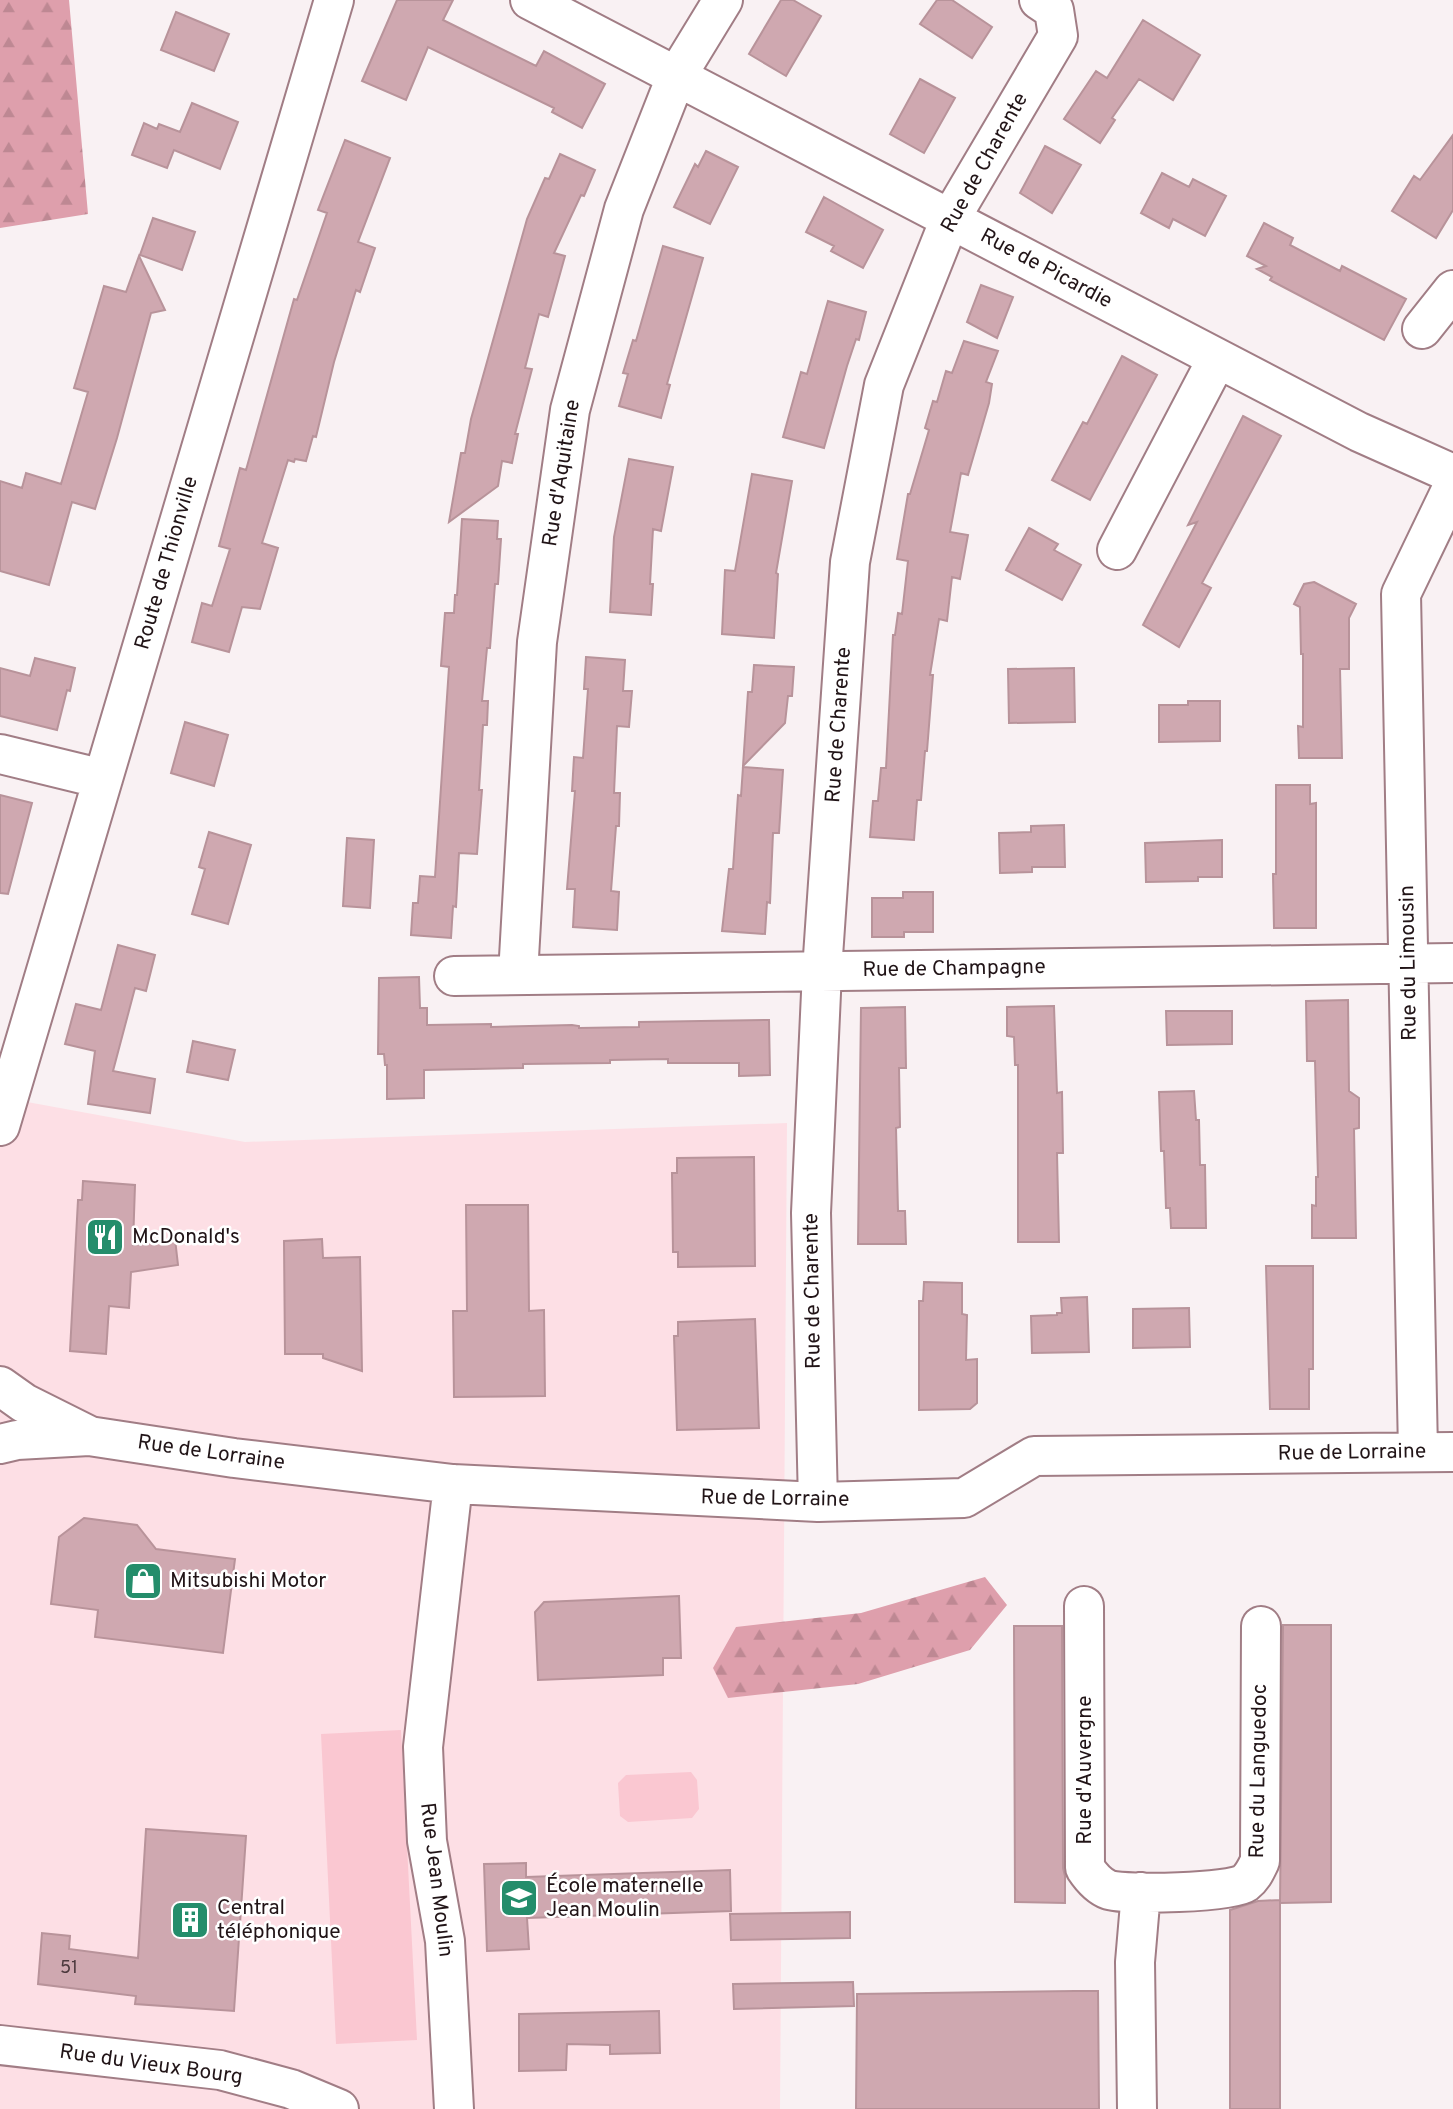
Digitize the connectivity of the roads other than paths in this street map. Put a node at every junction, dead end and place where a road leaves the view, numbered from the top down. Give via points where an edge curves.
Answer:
1 (334, 0) edge
2 (530, 0) edge
3 (723, 0) edge
4 (1039, 0) edge
5 (677, 76) junction
6 (950, 219) junction
7 (1453, 290) edge
8 (1422, 329) dead end
9 (1217, 359) junction
10 (1453, 474) edge
11 (1453, 486) edge
12 (1117, 550) dead end
13 (0, 754) edge
14 (103, 779) junction
15 (1453, 963) edge
16 (1409, 964) junction
17 (822, 971) junction
18 (518, 975) junction
19 (454, 976) dead end
20 (0, 1126) edge
21 (0, 1386) edge
22 (0, 1392) edge
23 (0, 1402) edge
24 (89, 1436) junction
25 (0, 1444) edge
26 (1435, 1452) edge
27 (453, 1485) junction
28 (818, 1502) junction
29 (1084, 1606) dead end
30 (1261, 1626) dead end
31 (1141, 1892) junction
32 (0, 2045) edge
33 (340, 2109) edge
34 (454, 2109) edge
35 (1137, 2109) edge

1 - 14 street, Route de Thionville
2 - 5 street, Rue de Picardie
3 - 5 street, Rue d'Aquitaine
4 - 6 street, Rue de Charente via 1054,10 1058,36
5 - 6 street, Rue de Picardie
5 - 18 street, Rue d'Aquitaine via 624,209 570,410 537,642
6 - 9 street, Rue de Picardie
6 - 17 street, Rue de Charente via 884,386 850,562
7 - 8 street
9 - 10 street, Rue de Picardie
9 - 12 street
11 - 16 street, Rue du Limousin via 1401,594
13 - 14 street
14 - 20 street, Route de Thionville
15 - 16 street, Rue de Champagne
16 - 17 street, Rue de Champagne
16 - 26 street, Rue du Limousin
17 - 18 street, Rue de Champagne
17 - 28 street, Rue de Charente via 811,1213
18 - 19 street, Rue de Champagne
21 - 24 street, Rue de Lorraine
22 - 23 street
24 - 25 street, Rue de Lorraine
24 - 27 street, Rue de Lorraine
26 - 28 street, Rue de Lorraine via 1034,1456 964,1498
27 - 28 street, Rue de Lorraine
27 - 34 street, Rue Jean Moulin via 423,1746 427,1841 445,1941
29 - 31 street, Rue d'Auvergne via 1085,1868 1108,1890
30 - 31 street, Rue du Languedoc via 1260,1861 1243,1885
31 - 35 street via 1135,1962
32 - 33 street, Rue du Vieux Bourg via 220,2070

